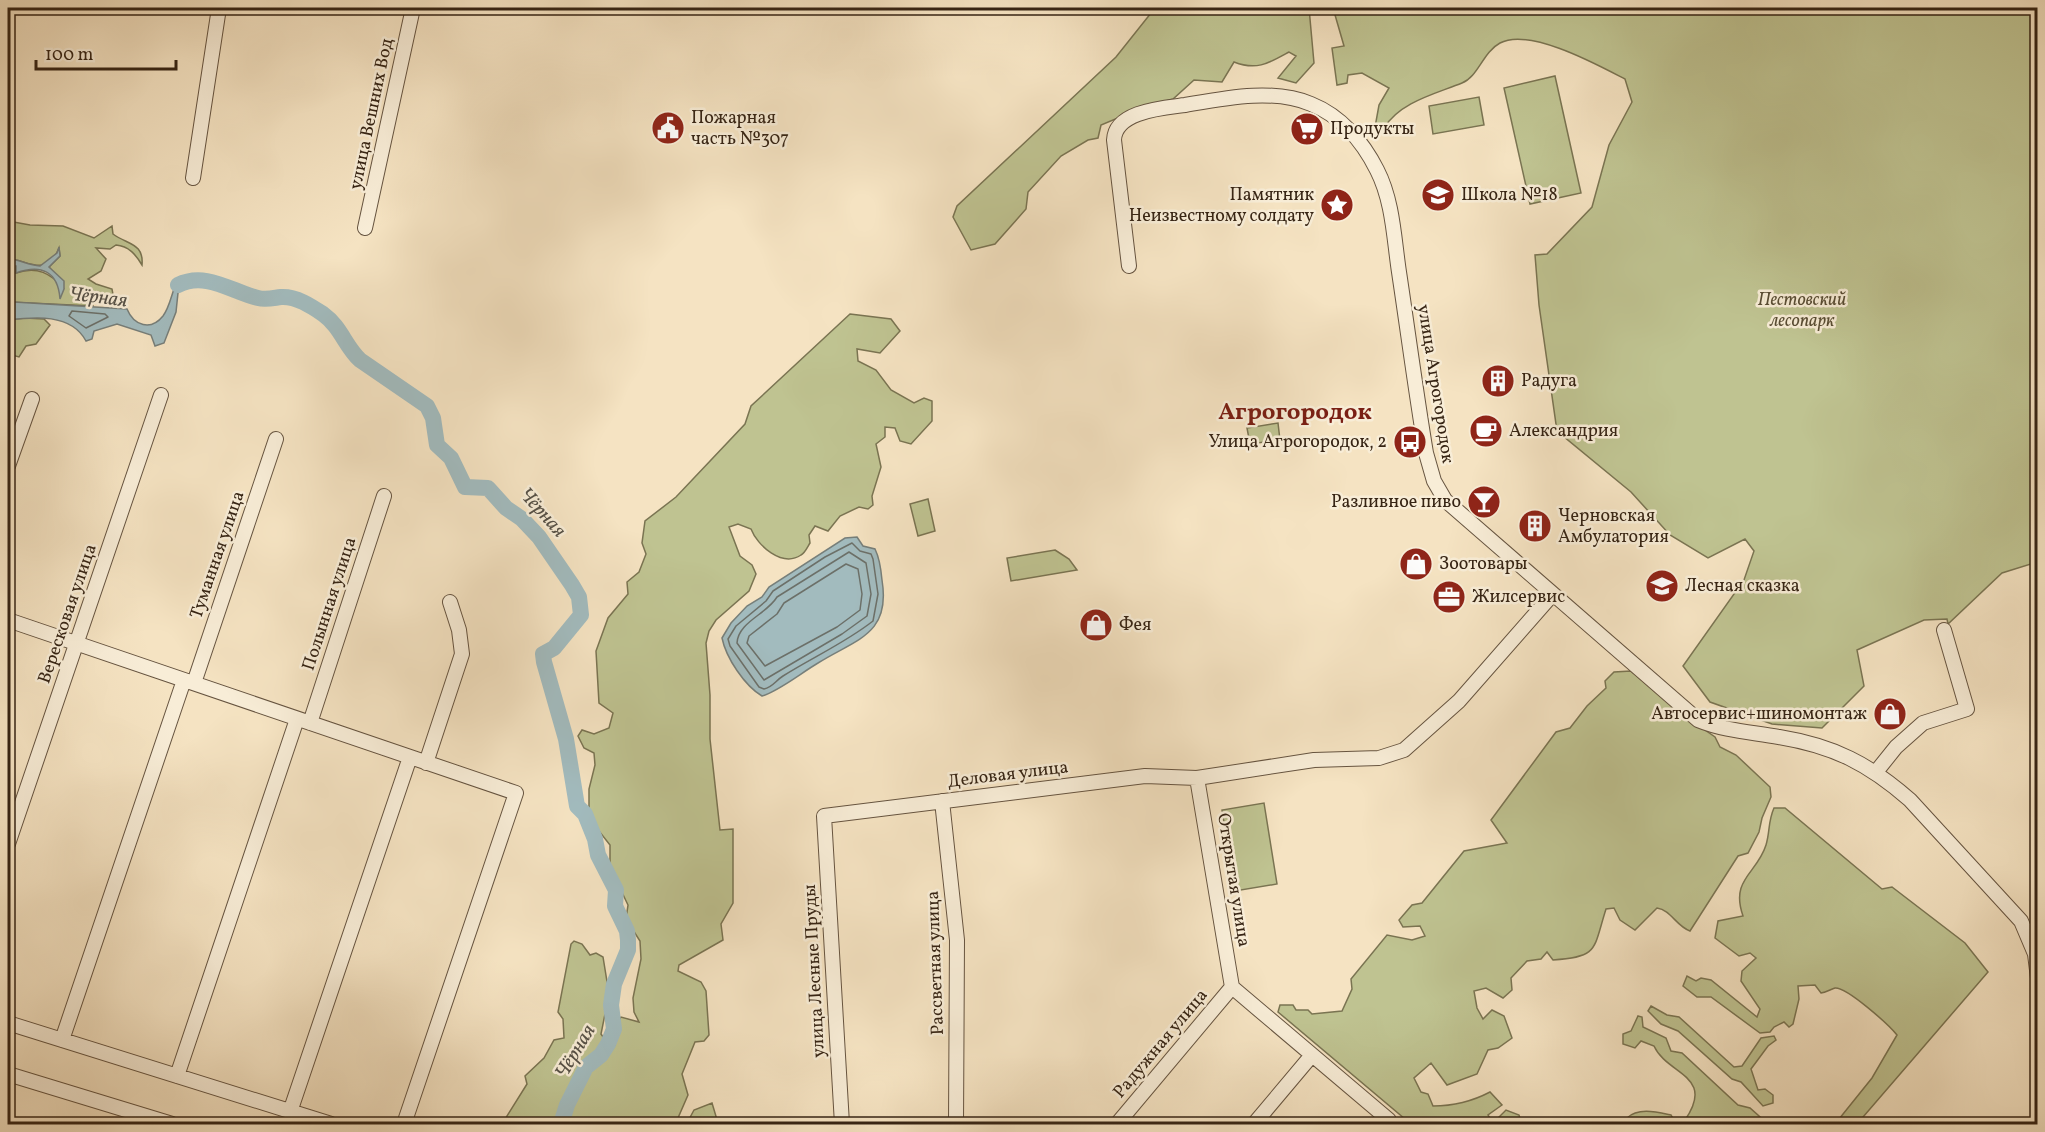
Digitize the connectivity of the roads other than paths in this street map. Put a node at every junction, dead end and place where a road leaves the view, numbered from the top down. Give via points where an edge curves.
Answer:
1 (219, 8) edge
2 (413, 8) edge
3 (193, 178) dead end
4 (365, 228) dead end
5 (1129, 266) dead end
6 (161, 395) dead end
7 (32, 399) dead end
8 (276, 439) dead end
9 (8, 466) edge
10 (384, 496) dead end
11 (1552, 595) junction
12 (450, 602) dead end
13 (8, 620) edge
14 (1944, 630) dead end
15 (77, 644) junction
16 (189, 682) junction
17 (304, 721) junction
18 (410, 757) junction
19 (426, 763) junction
20 (1876, 772) junction
21 (1197, 778) junction
22 (942, 801) junction
23 (824, 816) joint
24 (8, 844) edge
25 (2037, 978) edge
26 (1232, 987) junction
27 (8, 1023) edge
28 (62, 1040) junction
29 (1312, 1055) junction
30 (8, 1074) edge
31 (177, 1076) junction
32 (290, 1112) junction
33 (138, 1120) edge
34 (1387, 1122) edge
35 (172, 1125) edge
36 (331, 1125) edge
37 (404, 1125) edge
38 (842, 1125) edge
39 (956, 1125) edge
40 (1117, 1125) edge
41 (1254, 1125) edge

1 - 3 street
2 - 4 street, улица Вешних Вод
5 - 11 street, улица Агрогородок via 1114,140 1114,132 1127,119 1163,108 1256,96 1310,103 1337,119 1368,155 1383,184 1426,453 1434,481 1454,508
6 - 15 street, Вересковая улица
7 - 9 street
8 - 16 street, Туманная улица
10 - 17 street, Полынная улица
11 - 20 street, улица Агрогородок via 1698,720 1719,729 1777,736 1827,748
11 - 21 street, Деловая улица via 1460,701 1404,750 1379,758 1314,760
12 - 19 street via 462,654
13 - 15 street
14 - 20 street via 1966,709 1923,723
15 - 16 street
15 - 24 street, Вересковая улица
16 - 17 street
16 - 28 street, Туманная улица
17 - 18 street
17 - 31 street, Полынная улица
18 - 19 street
18 - 32 street
19 - 37 street via 516,793
20 - 25 street, улица Агрогородок via 1910,800 2012,910 2031,941
21 - 22 street, Деловая улица via 1145,776
21 - 26 street, Открытая улица
22 - 23 street, Деловая улица
22 - 39 street, Рассветная улица via 957,940
23 - 38 street, улица Лесные Пруды
26 - 29 street
26 - 40 street, Радужная улица
27 - 28 street
28 - 31 street
29 - 34 street
29 - 41 street
30 - 33 street
31 - 32 street
32 - 36 street
33 - 35 street

